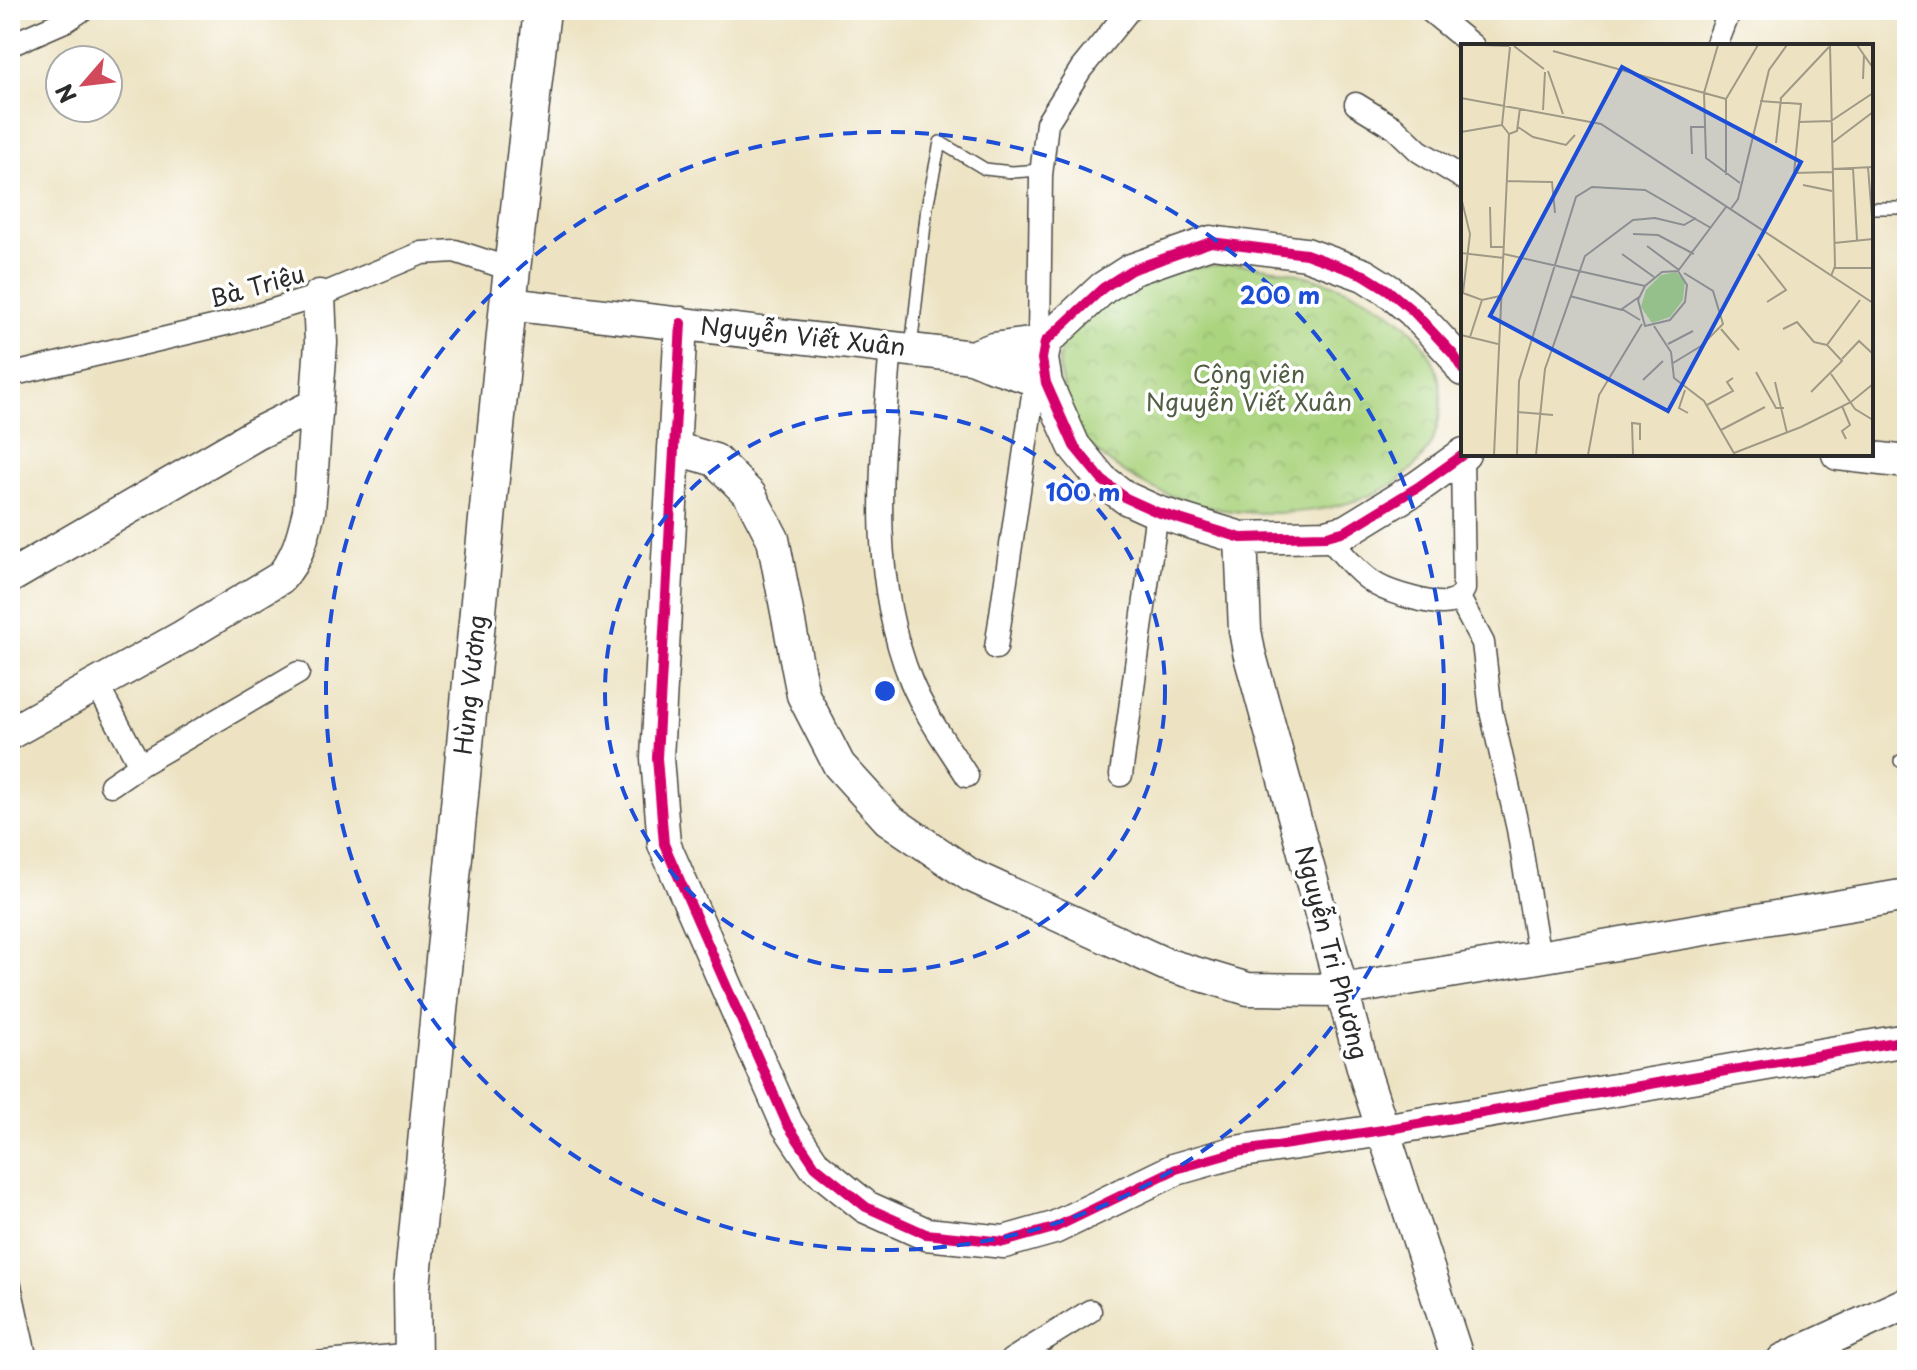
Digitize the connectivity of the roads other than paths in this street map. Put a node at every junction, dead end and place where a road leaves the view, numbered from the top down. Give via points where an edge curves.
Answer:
1 (82, 10) edge
2 (542, 10) edge
3 (1129, 10) edge
4 (1429, 10) edge
5 (1730, 10) edge
6 (1471, 44) edge
7 (1717, 44) edge
8 (10, 45) edge
9 (1356, 104) dead end
10 (1041, 170) junction
11 (1461, 177) edge
12 (1873, 208) edge
13 (1907, 208) edge
14 (511, 287) junction
15 (319, 296) junction
16 (681, 323) junction
17 (1042, 342) junction
18 (901, 347) junction
19 (1460, 352) edge
20 (972, 357) junction
21 (10, 375) edge
22 (1041, 382) junction
23 (315, 405) junction
24 (674, 448) junction
25 (1462, 456) edge
26 (1463, 456) edge
27 (1855, 456) edge
28 (1907, 462) edge
29 (1157, 512) junction
30 (1327, 536) junction
31 (1241, 538) junction
32 (10, 577) edge
33 (1459, 598) junction
34 (996, 648) dead end
35 (298, 673) dead end
36 (97, 685) junction
37 (10, 733) edge
38 (140, 765) junction
39 (1121, 775) dead end
40 (967, 776) dead end
41 (111, 785) dead end
42 (1907, 895) edge
43 (1539, 957) junction
44 (1342, 990) junction
45 (1907, 1040) edge
46 (1383, 1130) junction
47 (10, 1286) edge
48 (1907, 1303) edge
49 (1090, 1311) dead end
50 (413, 1354) edge
51 (26, 1360) edge
52 (288, 1360) edge
53 (1011, 1360) edge
54 (1458, 1360) edge
55 (1783, 1360) edge

1 - 8 street
2 - 14 main road, Hùng Vương
3 - 10 street via 1052,112
4 - 6 street
5 - 7 street
9 - 11 street
10 - 17 street
10 - 18 lane via 985,169 940,142
12 - 13 lane
14 - 15 street, Bà Triệu via 455,251 422,253
14 - 16 street, Nguyễn Viết Xuân
14 - 50 main road, Hùng Vương via 412,1287
15 - 21 street, Bà Triệu via 234,322
15 - 23 street
16 - 18 street, Nguyễn Viết Xuân
16 - 24 street
17 - 19 street via 1131,270 1211,242 1306,254 1364,275
17 - 20 street
17 - 22 street
18 - 20 street, Nguyễn Viết Xuân
18 - 40 street via 879,500 893,624 919,697
20 - 22 street, Nguyễn Viết Xuân
22 - 29 street via 1074,446 1102,480
22 - 34 street
23 - 32 street
23 - 36 street via 309,511 289,568 269,585
24 - 44 street via 715,460 750,495 773,539 803,695 839,765 888,819 970,875 1165,964 1248,989
24 - 46 street via 657,758 664,844 787,1124 815,1166 866,1207 926,1234 1004,1242 1054,1228 1176,1169 1236,1152
25 - 30 street via 1378,513
26 - 33 street via 1464,589
27 - 28 street
29 - 31 street
29 - 39 street
30 - 31 street
30 - 33 street via 1377,585 1432,602
31 - 44 street, Nguyễn Tri Phương via 1249,652
33 - 43 street via 1483,643 1491,711
35 - 38 street
36 - 37 street
36 - 38 street
38 - 41 street
42 - 43 street
43 - 44 street
44 - 46 street, Nguyễn Tri Phương
45 - 46 street
46 - 54 street, Nguyễn Tri Phương
47 - 51 street
48 - 55 street
49 - 53 street
50 - 52 lane

